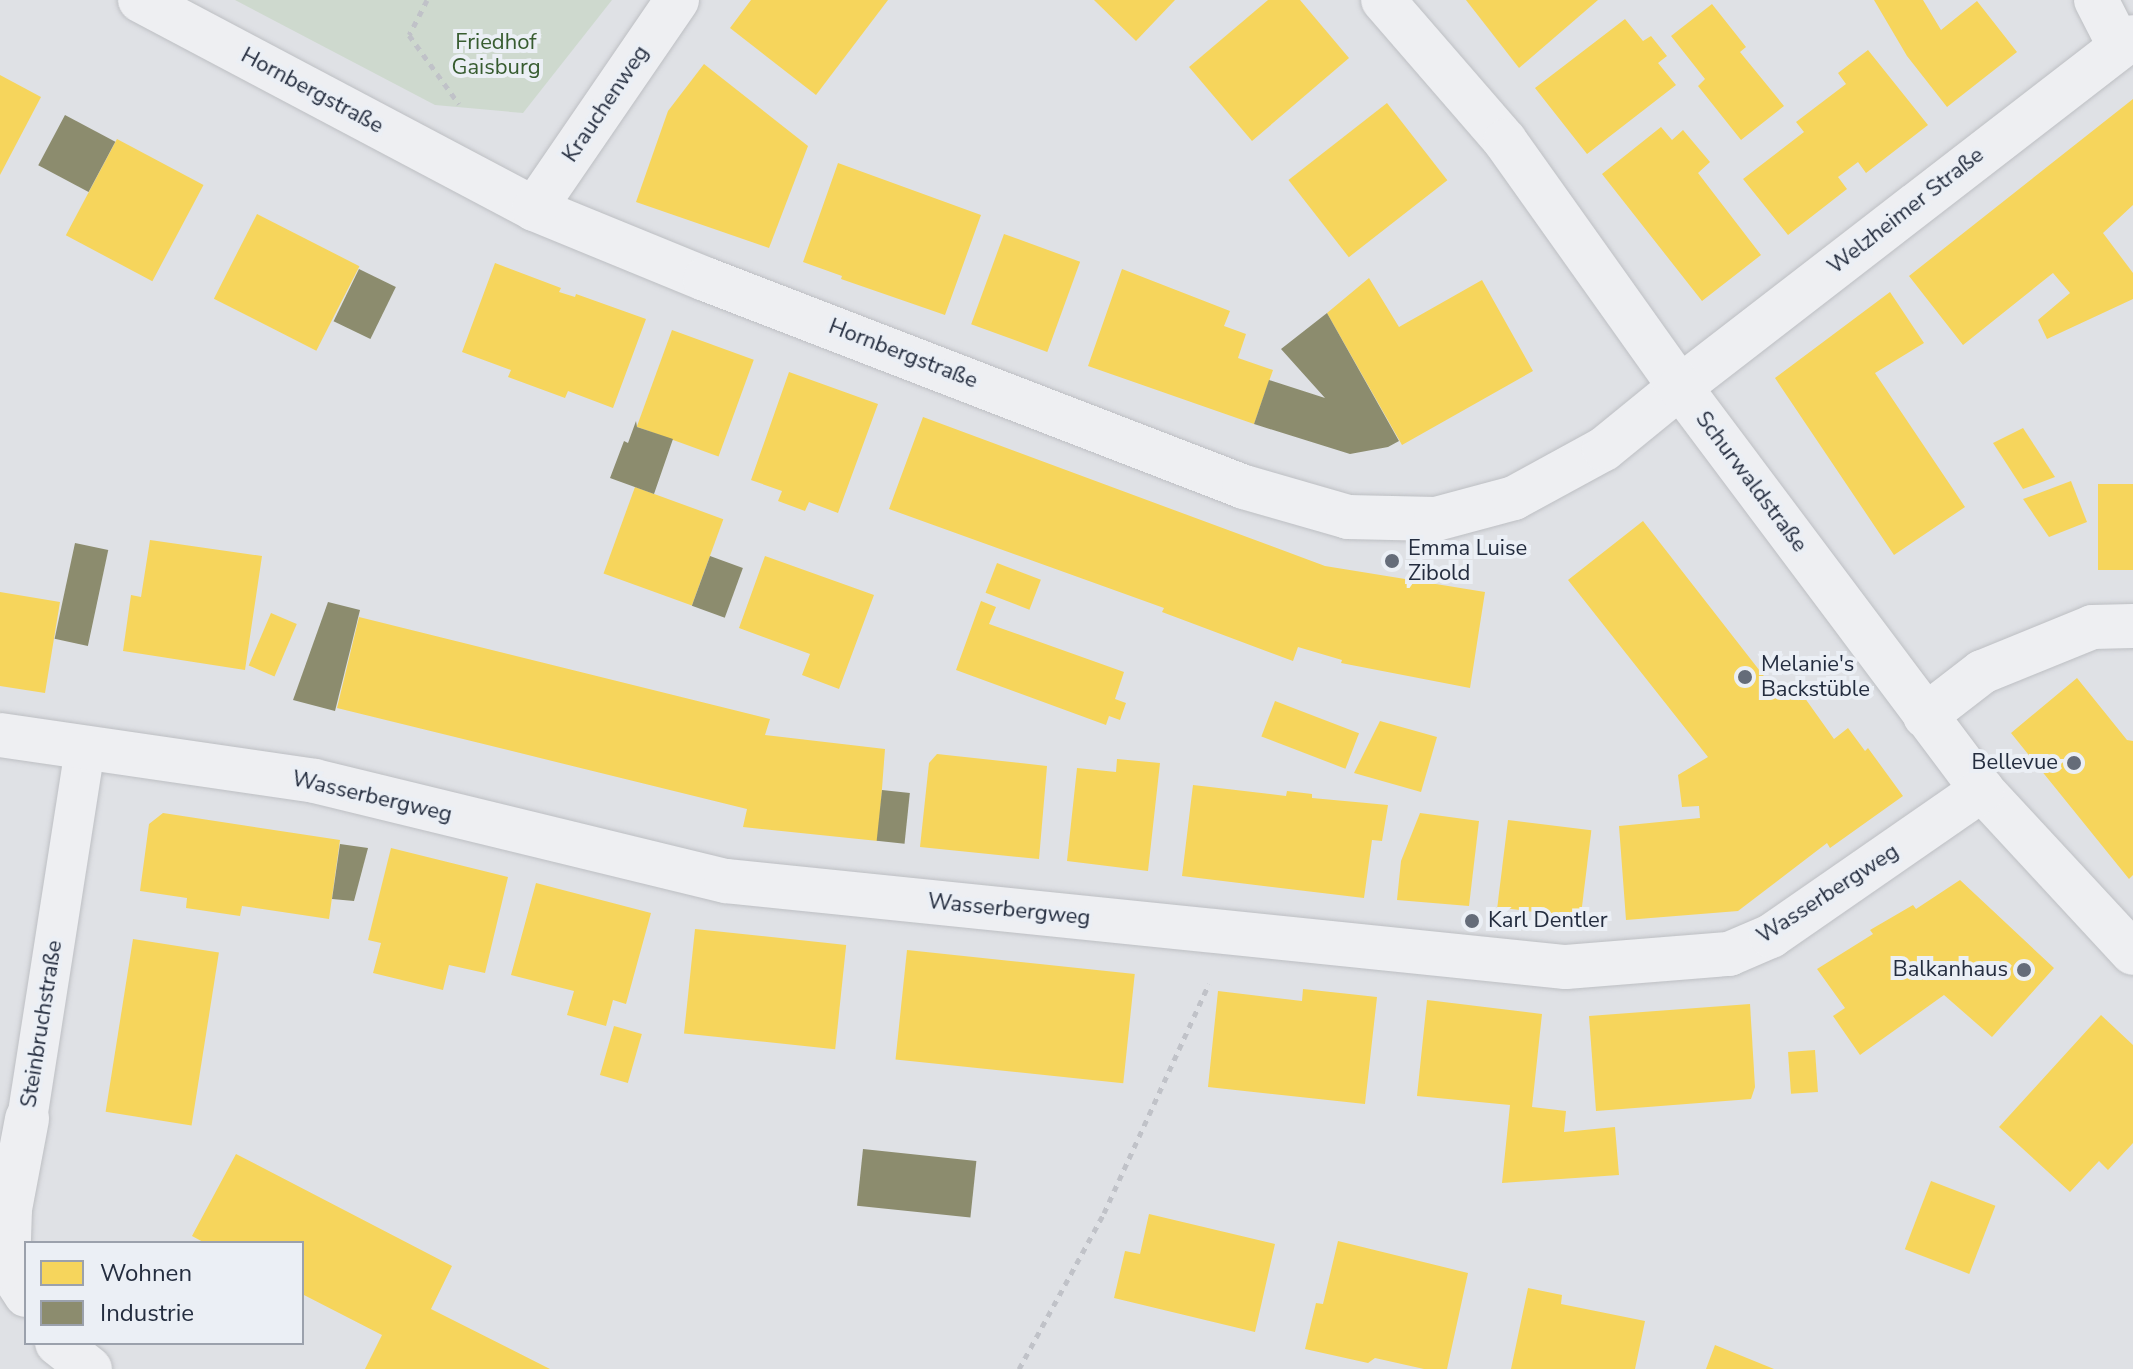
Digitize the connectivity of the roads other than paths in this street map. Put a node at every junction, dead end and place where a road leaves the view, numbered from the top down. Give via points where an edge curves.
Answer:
1 (140, 0) edge
2 (677, 0) edge
3 (1383, 0) edge
4 (2096, 0) edge
5 (2126, 41) edge
6 (534, 209) junction
7 (1680, 387) junction
8 (2133, 626) edge
9 (1925, 716) junction
10 (0, 735) edge
11 (85, 748) junction
12 (1982, 790) junction
13 (2133, 953) edge
14 (27, 1119) joint
15 (24, 1292) edge
16 (60, 1345) edge
17 (90, 1369) edge

1 - 6 street, Hornbergstraße
2 - 6 street, Krauchenweg
3 - 7 street, Schurwaldstraße via 1505,141
4 - 5 street
5 - 7 street, Welzheimer Straße
6 - 7 street, Hornbergstraße via 1244,487 1348,517 1436,519 1514,498 1604,449
7 - 9 street, Schurwaldstraße
8 - 9 street via 2092,627 1982,672
9 - 12 street, Schurwaldstraße
10 - 11 street, Wasserbergweg
11 - 12 street, Wasserbergweg via 315,781 726,881 1566,967 1729,954 1771,936
11 - 14 street, Steinbruchstraße
12 - 13 street, Schurwaldstraße
14 - 15 street, Steinbruchstraße via 10,1209 8,1267
16 - 17 street

